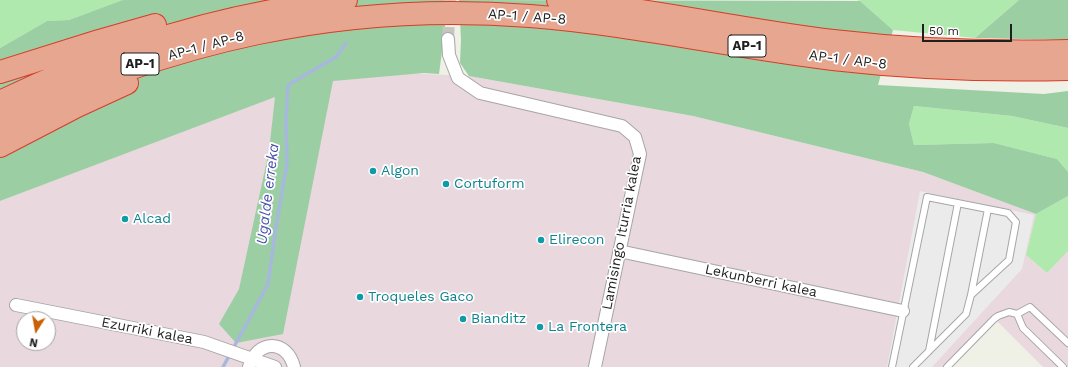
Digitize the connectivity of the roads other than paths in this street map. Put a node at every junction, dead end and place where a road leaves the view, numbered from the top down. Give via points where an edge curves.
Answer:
1 (346, 0) edge
2 (558, 0) edge
3 (251, 14) junction
4 (288, 27) junction
5 (448, 39) tunnel mouth
6 (1068, 51) edge
7 (1068, 69) edge
8 (0, 72) edge
9 (0, 102) edge
10 (0, 123) edge
11 (0, 146) edge
12 (958, 203) junction
13 (988, 209) junction
14 (619, 251) junction
15 (971, 295) junction
16 (16, 305) dead end
17 (903, 311) junction
18 (1017, 314) junction
19 (1068, 343) edge
20 (929, 351) junction
21 (250, 363) edge
22 (275, 367) edge
23 (294, 367) edge
24 (595, 367) edge
25 (892, 367) edge
26 (913, 367) edge
27 (947, 367) edge
28 (1062, 367) edge

1 - 3 highway, AP-1 / AP-8 / AP-1
2 - 6 highway, AP-1 / AP-8 / AP-1 via 880,46 978,52
3 - 8 highway via 228,8 178,19 99,40
3 - 9 highway, AP-1 / AP-8 / AP-1 via 148,42 83,65
4 - 7 highway, AP-1 / AP-8 / AP-1 via 388,16 488,14 609,25 823,58 879,64 977,70
4 - 10 highway, AP-1 / AP-8 / AP-1 via 218,41 154,60 72,90
4 - 11 highway via 271,38 214,52 130,81
5 - 14 street, Lamisingo Iturria kalea via 449,55 458,78 480,93 622,126 635,137 640,154
12 - 13 lane
12 - 17 lane via 927,197
12 - 20 lane
13 - 15 lane
13 - 15 lane via 1008,213 1016,222 1009,260
14 - 17 street, Lekunberri kalea
14 - 24 street, Lamisingo Iturria kalea
15 - 20 lane via 966,314
16 - 21 street, Ezurriki kalea via 204,342
17 - 25 lane
18 - 19 lane via 1030,307
18 - 27 lane via 1009,312 994,319
18 - 28 lane via 1023,328
20 - 26 lane
21 - 22 street, Ezurriki kalea
21 - 23 street via 262,348 273,346 286,351 292,358

